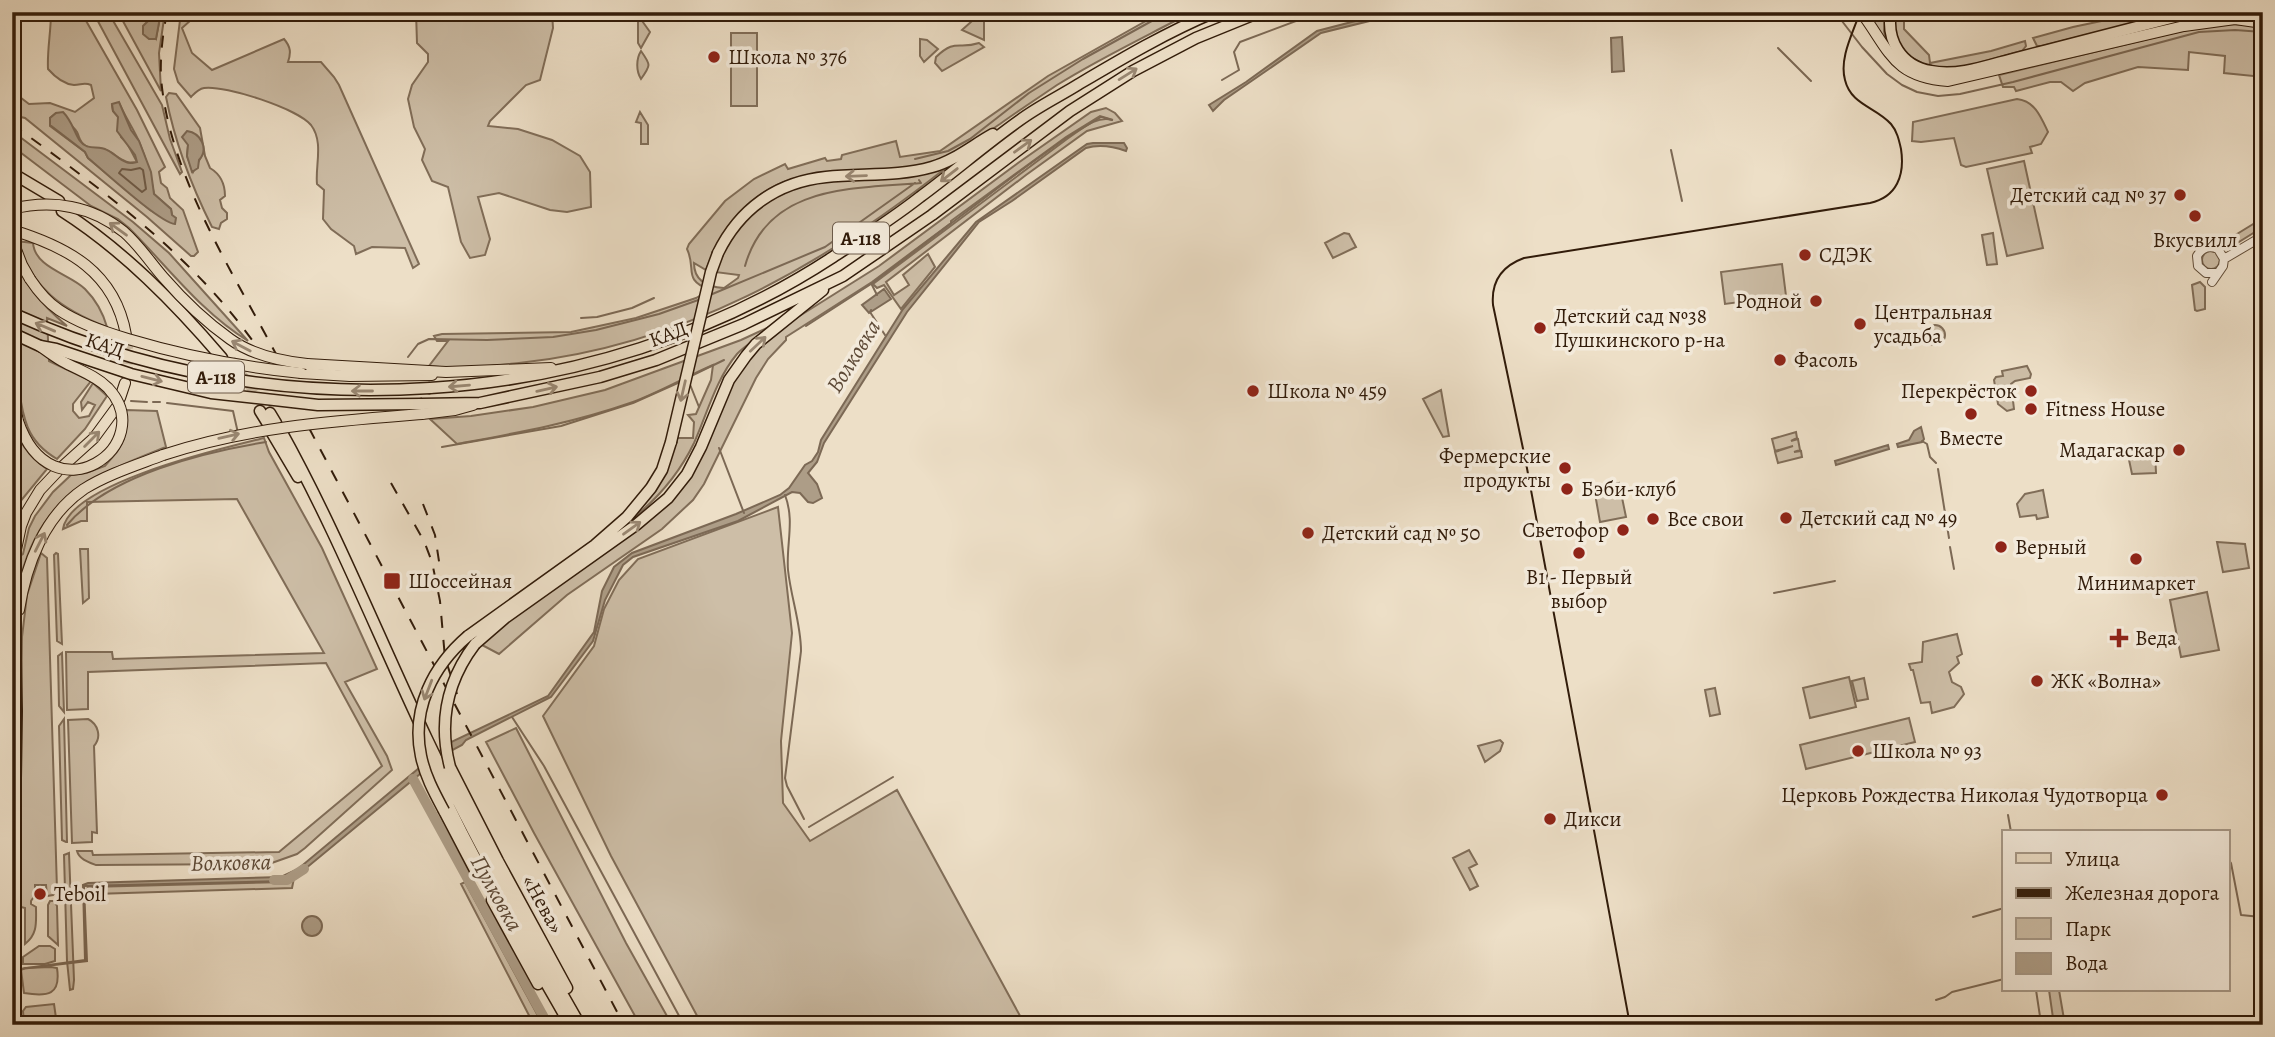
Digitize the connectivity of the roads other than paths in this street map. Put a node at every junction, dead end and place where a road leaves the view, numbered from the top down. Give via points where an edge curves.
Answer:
1 (1215, 12) edge
2 (1260, 12) edge
3 (1861, 12) edge
4 (1891, 12) edge
5 (2186, 12) edge
6 (2263, 23) edge
7 (1022, 118) junction
8 (12, 173) edge
9 (12, 180) edge
10 (40, 194) junction
11 (12, 209) edge
12 (78, 213) dead end
13 (12, 230) edge
14 (2263, 236) edge
15 (12, 239) edge
16 (2222, 255) junction
17 (830, 283) junction
18 (12, 313) edge
19 (12, 333) edge
20 (126, 335) tunnel mouth
21 (40, 346) junction
22 (575, 366) junction
23 (430, 373) junction
24 (125, 383) tunnel mouth
25 (12, 394) edge
26 (422, 409) junction
27 (271, 422) tunnel mouth
28 (16, 631) junction
29 (473, 639) junction
30 (12, 794) edge
31 (455, 806) junction
32 (12, 901) edge
33 (16, 1025) edge
34 (562, 1025) edge
35 (570, 1025) edge
36 (580, 1025) edge
37 (587, 1025) edge

1 - 7 highway, КАД / А-118 via 1124,57
17 -> 2 highway, КАД / А-118 via 1133,71
3 - 6 main road via 1899,66 1923,79 1948,81 2184,26 2235,19
4 - 5 highway via 1890,33 1896,50 1920,69 1947,73
7 -> 22 highway, КАД / А-118 via 917,200 831,259 735,312 628,352
7 -> 29 highway, bridge via 932,167 804,181 779,189 741,217 711,272 671,442 651,488 595,545
8 - 10 highway
9 - 10 highway
10 - 12 highway via 134,266 226,359 192,315 136,258
23 -> 11 main road, bridge via 307,364 258,354 230,340 198,313 125,233 103,218 67,205
13 - 20 main road via 70,253 95,274 112,295
14 - 16 street
15 - 23 main road, bridge via 30,279 56,308 84,324 172,352 232,364 350,376
16 - 16 street via 2223,266 2212,273 2198,266 2199,253 2210,247
26 -> 17 highway, КАД / А-118 via 480,403 656,360
29 -> 17 highway via 636,526 668,498 687,474 729,380 746,356
22 -> 18 highway, КАД / А-118, bridge via 465,386 326,390 275,386 122,355
19 - 21 highway, КАД / А-118
21 - 25 main road, bridge via 109,389 121,414 120,437 102,462 78,470 48,464 26,442
21 -> 26 highway, КАД / А-118, bridge via 211,393 318,405
22 - 23 main road
28 -> 24 main road via 14,559 21,526 33,500 93,438 118,403
28 -> 26 main road, bridge via 26,575 42,537 60,511 92,485 163,454 213,440
27 - 31 highway
28 - 30 main road via 16,779
29 - 31 highway, bridge via 447,700 443,728
29 -> 31 highway, bridge via 447,656 435,673 421,713 419,744 428,779
31 - 34 highway, «Нева»
31 - 35 highway, «Нева»
31 - 36 highway, «Нева»
31 - 37 highway, «Нева»
32 - 33 main road

